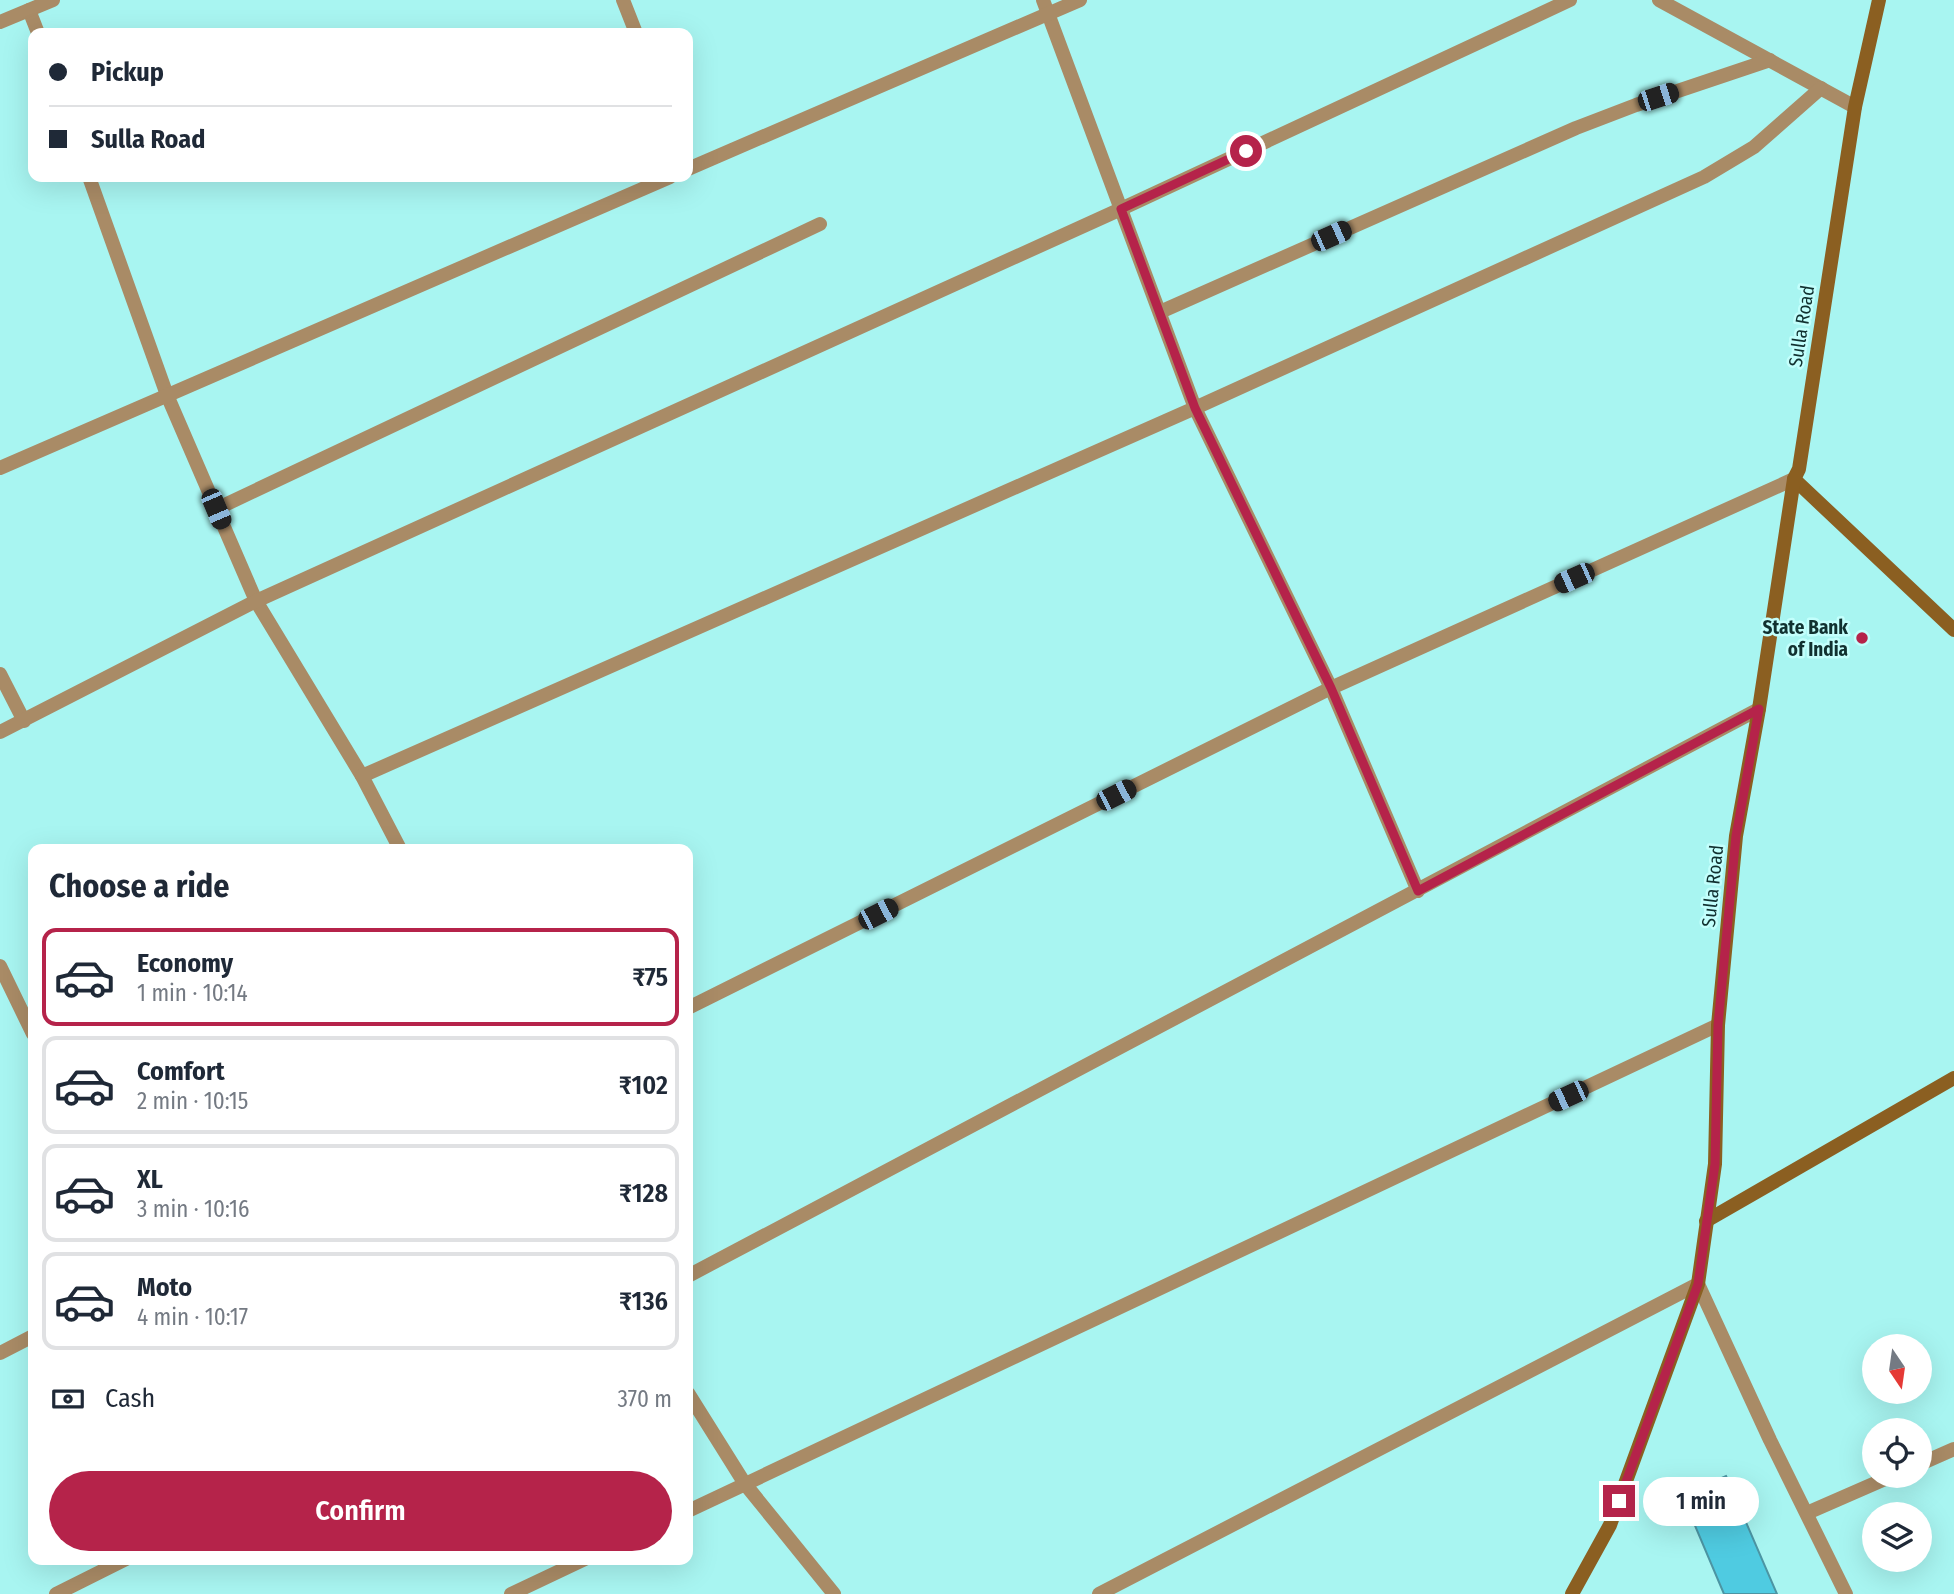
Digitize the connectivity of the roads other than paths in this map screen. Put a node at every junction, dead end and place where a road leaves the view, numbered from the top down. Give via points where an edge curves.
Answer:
1 (53, 0) edge
2 (623, 0) edge
3 (1080, 0) edge
4 (1570, 0) edge
5 (1659, 0) edge
6 (1879, 0) edge
7 (1045, 7) edge
8 (29, 10) junction
9 (0, 22) edge
10 (36, 28) edge
11 (634, 28) edge
12 (1770, 60) junction
13 (1821, 88) junction
14 (1855, 107) junction
15 (693, 167) edge
16 (91, 182) edge
17 (658, 182) edge
18 (1121, 209) junction
19 (820, 224) dead end
20 (1160, 312) junction
21 (166, 395) junction
22 (1195, 408) junction
23 (0, 468) edge
24 (1794, 479) junction
25 (216, 509) junction
26 (256, 601) junction
27 (1954, 631) edge
28 (0, 674) edge
29 (1331, 688) junction
30 (1759, 709) junction
31 (24, 720) junction
32 (0, 733) edge
33 (362, 776) junction
34 (397, 844) edge
35 (1418, 891) junction
36 (0, 966) edge
37 (693, 1006) edge
38 (28, 1024) edge
39 (1718, 1025) junction
40 (1954, 1079) edge
41 (1706, 1222) junction
42 (693, 1273) edge
43 (1698, 1284) junction
44 (28, 1339) edge
45 (0, 1353) edge
46 (693, 1401) edge
47 (1954, 1449) edge
48 (1932, 1459) edge
49 (745, 1484) junction
50 (1864, 1488) edge
51 (693, 1509) edge
52 (1807, 1513) junction
53 (114, 1565) edge
54 (572, 1565) edge
55 (56, 1594) edge
56 (511, 1594) edge
57 (834, 1594) edge
58 (1099, 1594) edge
59 (1572, 1594) edge
60 (1846, 1594) edge

1 - 8 street
2 - 11 street
3 - 7 street
4 - 18 street
5 - 12 street
6 - 14 main road, Sulla Road
7 - 15 street
7 - 18 street
8 - 9 street
8 - 10 street
12 - 13 street
12 - 20 street via 1576,128
13 - 14 street
13 - 22 street via 1754,147 1704,177
14 - 24 main road, Sulla Road
16 - 21 street
17 - 21 street
18 - 20 street
18 - 26 street
19 - 25 street
20 - 22 street
21 - 23 street
21 - 25 street
22 - 29 street
22 - 33 street
24 - 27 main road
24 - 29 street
24 - 30 main road, Sulla Road
25 - 26 street
26 - 31 street
26 - 33 street
28 - 31 street
29 - 35 street
29 - 37 street
30 - 35 street
30 - 39 main road, Sulla Road via 1736,836
31 - 32 street
33 - 34 street
35 - 42 street
36 - 38 street
39 - 41 main road, Sulla Road via 1715,1164
39 - 49 street
40 - 41 main road
41 - 43 main road, Sulla Road
43 - 52 street
43 - 58 street
43 - 59 main road, Sulla Road via 1610,1525
44 - 45 street
46 - 49 street
47 - 48 street
49 - 51 street
49 - 57 street
50 - 52 street
52 - 60 street
53 - 55 street
54 - 56 street

